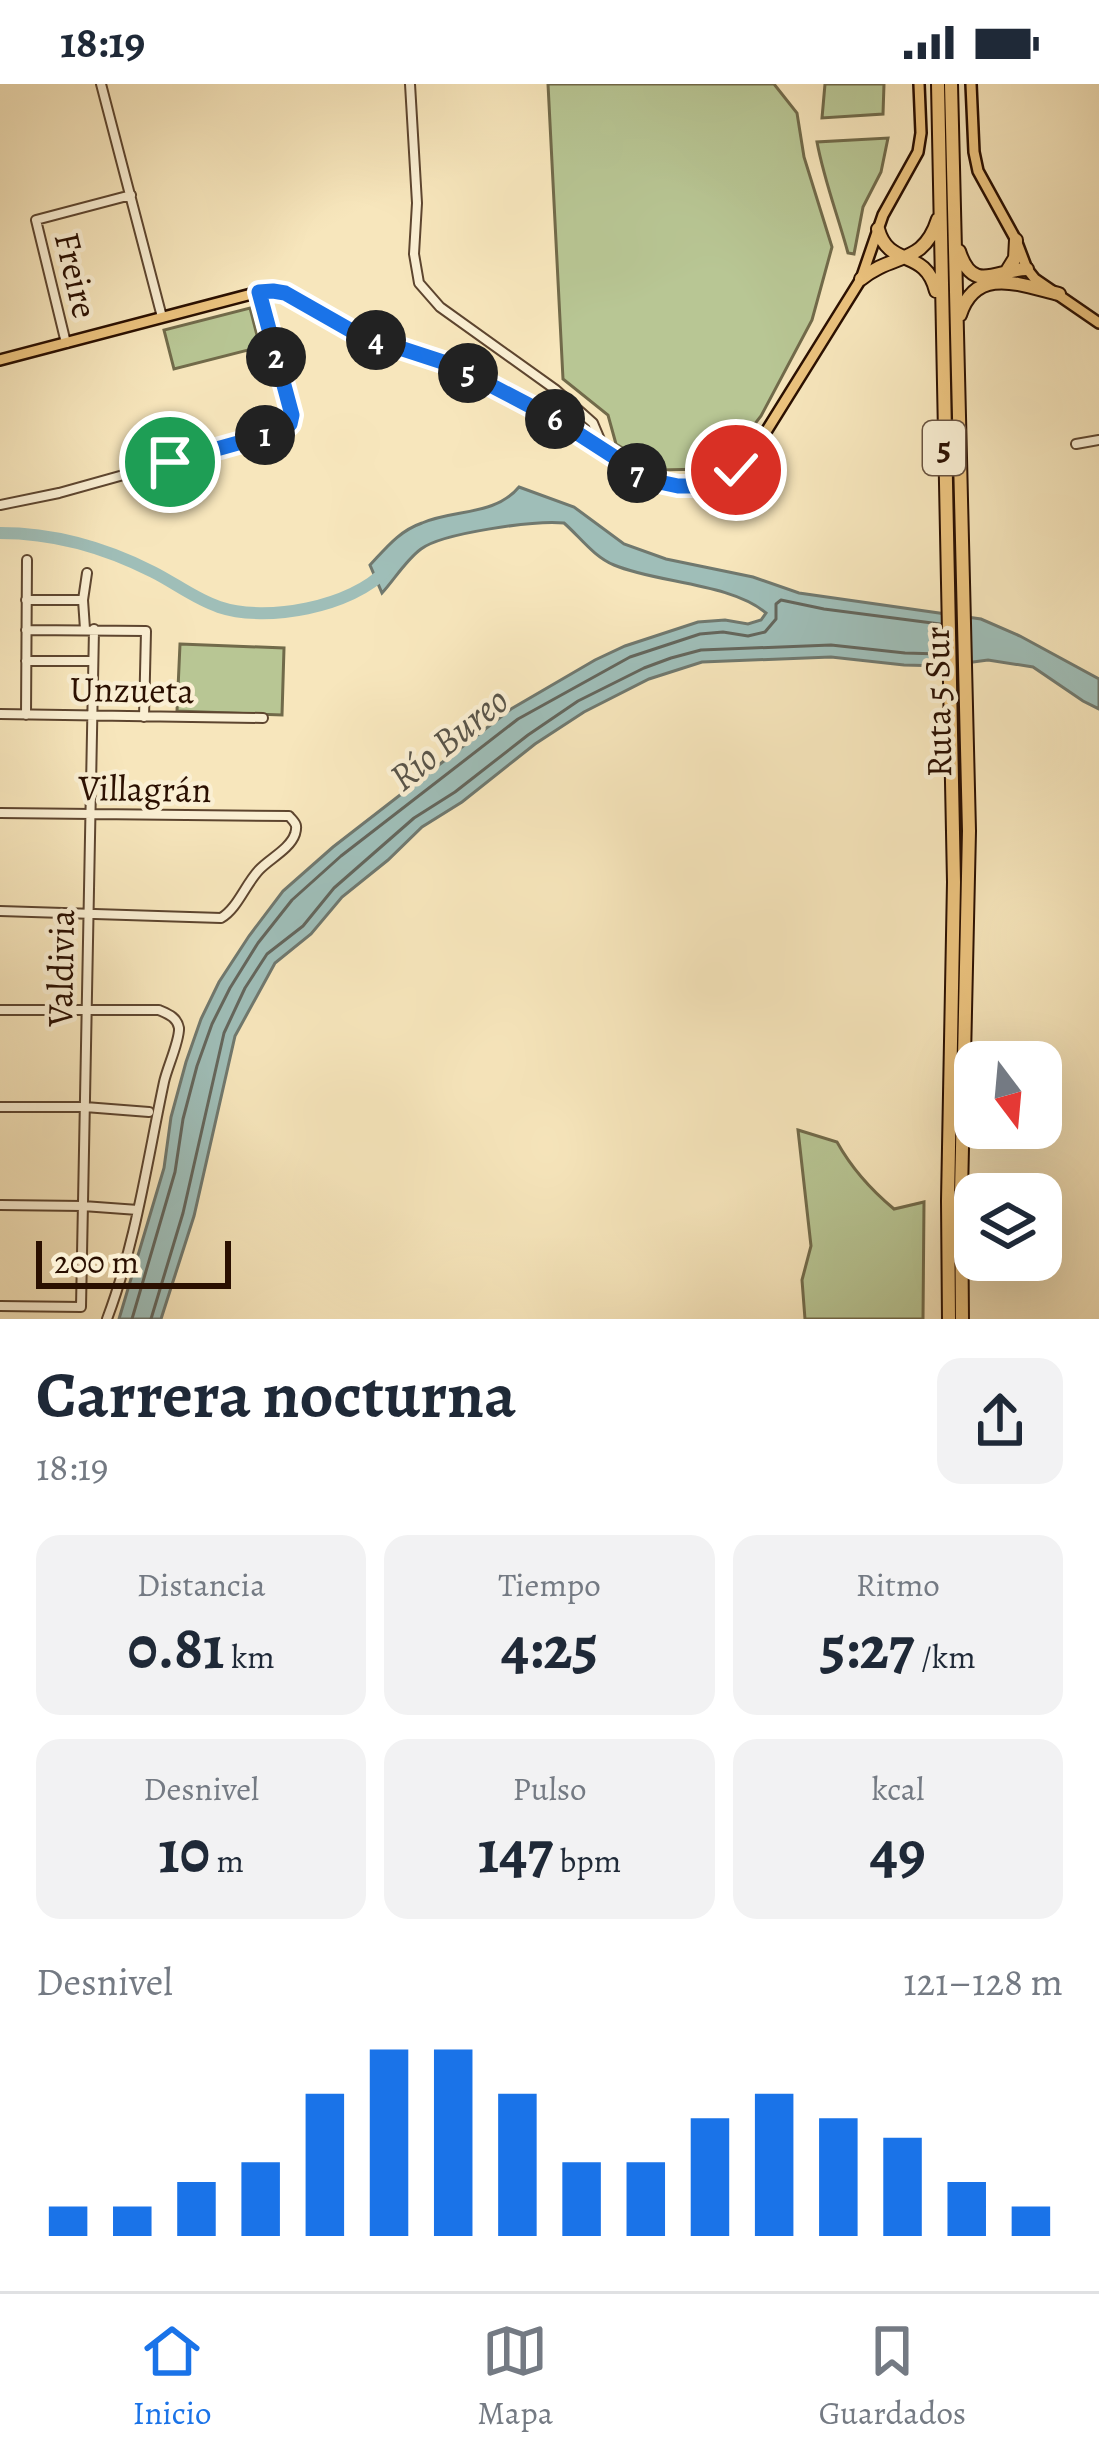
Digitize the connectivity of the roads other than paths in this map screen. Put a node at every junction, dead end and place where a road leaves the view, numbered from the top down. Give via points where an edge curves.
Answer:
1 (101, 84) edge
2 (410, 84) edge
3 (920, 84) edge
4 (938, 84) edge
5 (951, 84) edge
6 (971, 84) edge
7 (130, 195) junction
8 (940, 206) junction
9 (878, 230) junction
10 (954, 232) junction
11 (1016, 240) junction
12 (902, 257) junction
13 (870, 259) junction
14 (1027, 269) junction
15 (1008, 278) junction
16 (861, 279) junction
17 (259, 292) junction
18 (1059, 294) junction
19 (942, 315) junction
20 (162, 317) junction
21 (1099, 323) edge
22 (956, 327) junction
23 (66, 343) junction
24 (0, 360) edge
25 (1099, 440) edge
26 (1076, 444) dead end
27 (604, 449) junction
28 (0, 505) edge
29 (28, 560) dead end
30 (87, 573) dead end
31 (26, 600) junction
32 (83, 600) junction
33 (89, 629) junction
34 (26, 630) junction
35 (26, 661) junction
36 (93, 661) junction
37 (0, 714) edge
38 (26, 715) junction
39 (92, 716) junction
40 (144, 717) junction
41 (263, 718) dead end
42 (0, 813) edge
43 (90, 814) junction
44 (0, 911) edge
45 (88, 913) junction
46 (0, 1010) edge
47 (87, 1010) junction
48 (0, 1107) edge
49 (85, 1107) junction
50 (148, 1112) dead end
51 (0, 1205) edge
52 (83, 1206) junction
53 (138, 1210) junction
54 (0, 1306) edge
55 (107, 1319) edge
56 (950, 1319) edge
57 (962, 1319) edge

1 - 7 street
2 - 27 street via 418,283 593,423
3 - 9 main road via 920,146
4 - 8 highway, Ruta 5 Sur / 5
5 - 10 highway, Ruta 5 Sur / 5
6 - 11 main road via 978,171
7 - 20 street
7 - 23 street, Freire via 36,220
8 - 12 highway via 927,243
8 - 19 highway, Ruta 5 Sur / 5
9 - 12 highway
9 - 13 main road
10 - 15 highway via 968,270
10 - 22 highway, Ruta 5 Sur / 5
11 - 14 main road
11 - 15 highway
12 - 13 highway
12 - 16 highway
12 - 19 highway via 928,271
13 - 16 main road
14 - 15 highway via 1018,280
14 - 18 main road
15 - 18 highway
15 - 22 highway via 971,291
16 - 27 main road via 731,475 669,485
17 - 20 main road
17 - 27 main road via 285,293 357,334 452,365
17 - 28 street via 290,424
18 - 21 main road
19 - 56 highway, Ruta 5 Sur / 5 via 954,939
20 - 23 main road
22 - 57 highway, Ruta 5 Sur / 5 via 970,882
23 - 24 main road
25 - 26 street
29 - 31 street
30 - 32 street, Valdivia
31 - 32 street
31 - 34 street
32 - 33 street, Valdivia
33 - 34 street
33 - 36 street, Valdivia
33 - 40 street via 146,631
34 - 35 street
35 - 36 street
35 - 38 street
36 - 39 street, Valdivia
37 - 38 street, Unzueta
38 - 39 street, Unzueta
39 - 40 street, Unzueta
39 - 43 street, Valdivia
40 - 41 street, Unzueta
42 - 43 street, Villagrán
43 - 45 street, Valdivia
43 - 45 street, Villagrán via 289,816 296,825 292,841 257,872 227,916
44 - 45 street
45 - 47 street, Valdivia
46 - 47 street
47 - 49 street, Valdivia
47 - 53 street via 159,1010 179,1031
48 - 49 street
49 - 50 street
49 - 52 street, Valdivia
51 - 52 street
52 - 53 street
52 - 54 street, Valdivia via 81,1307
53 - 55 street

